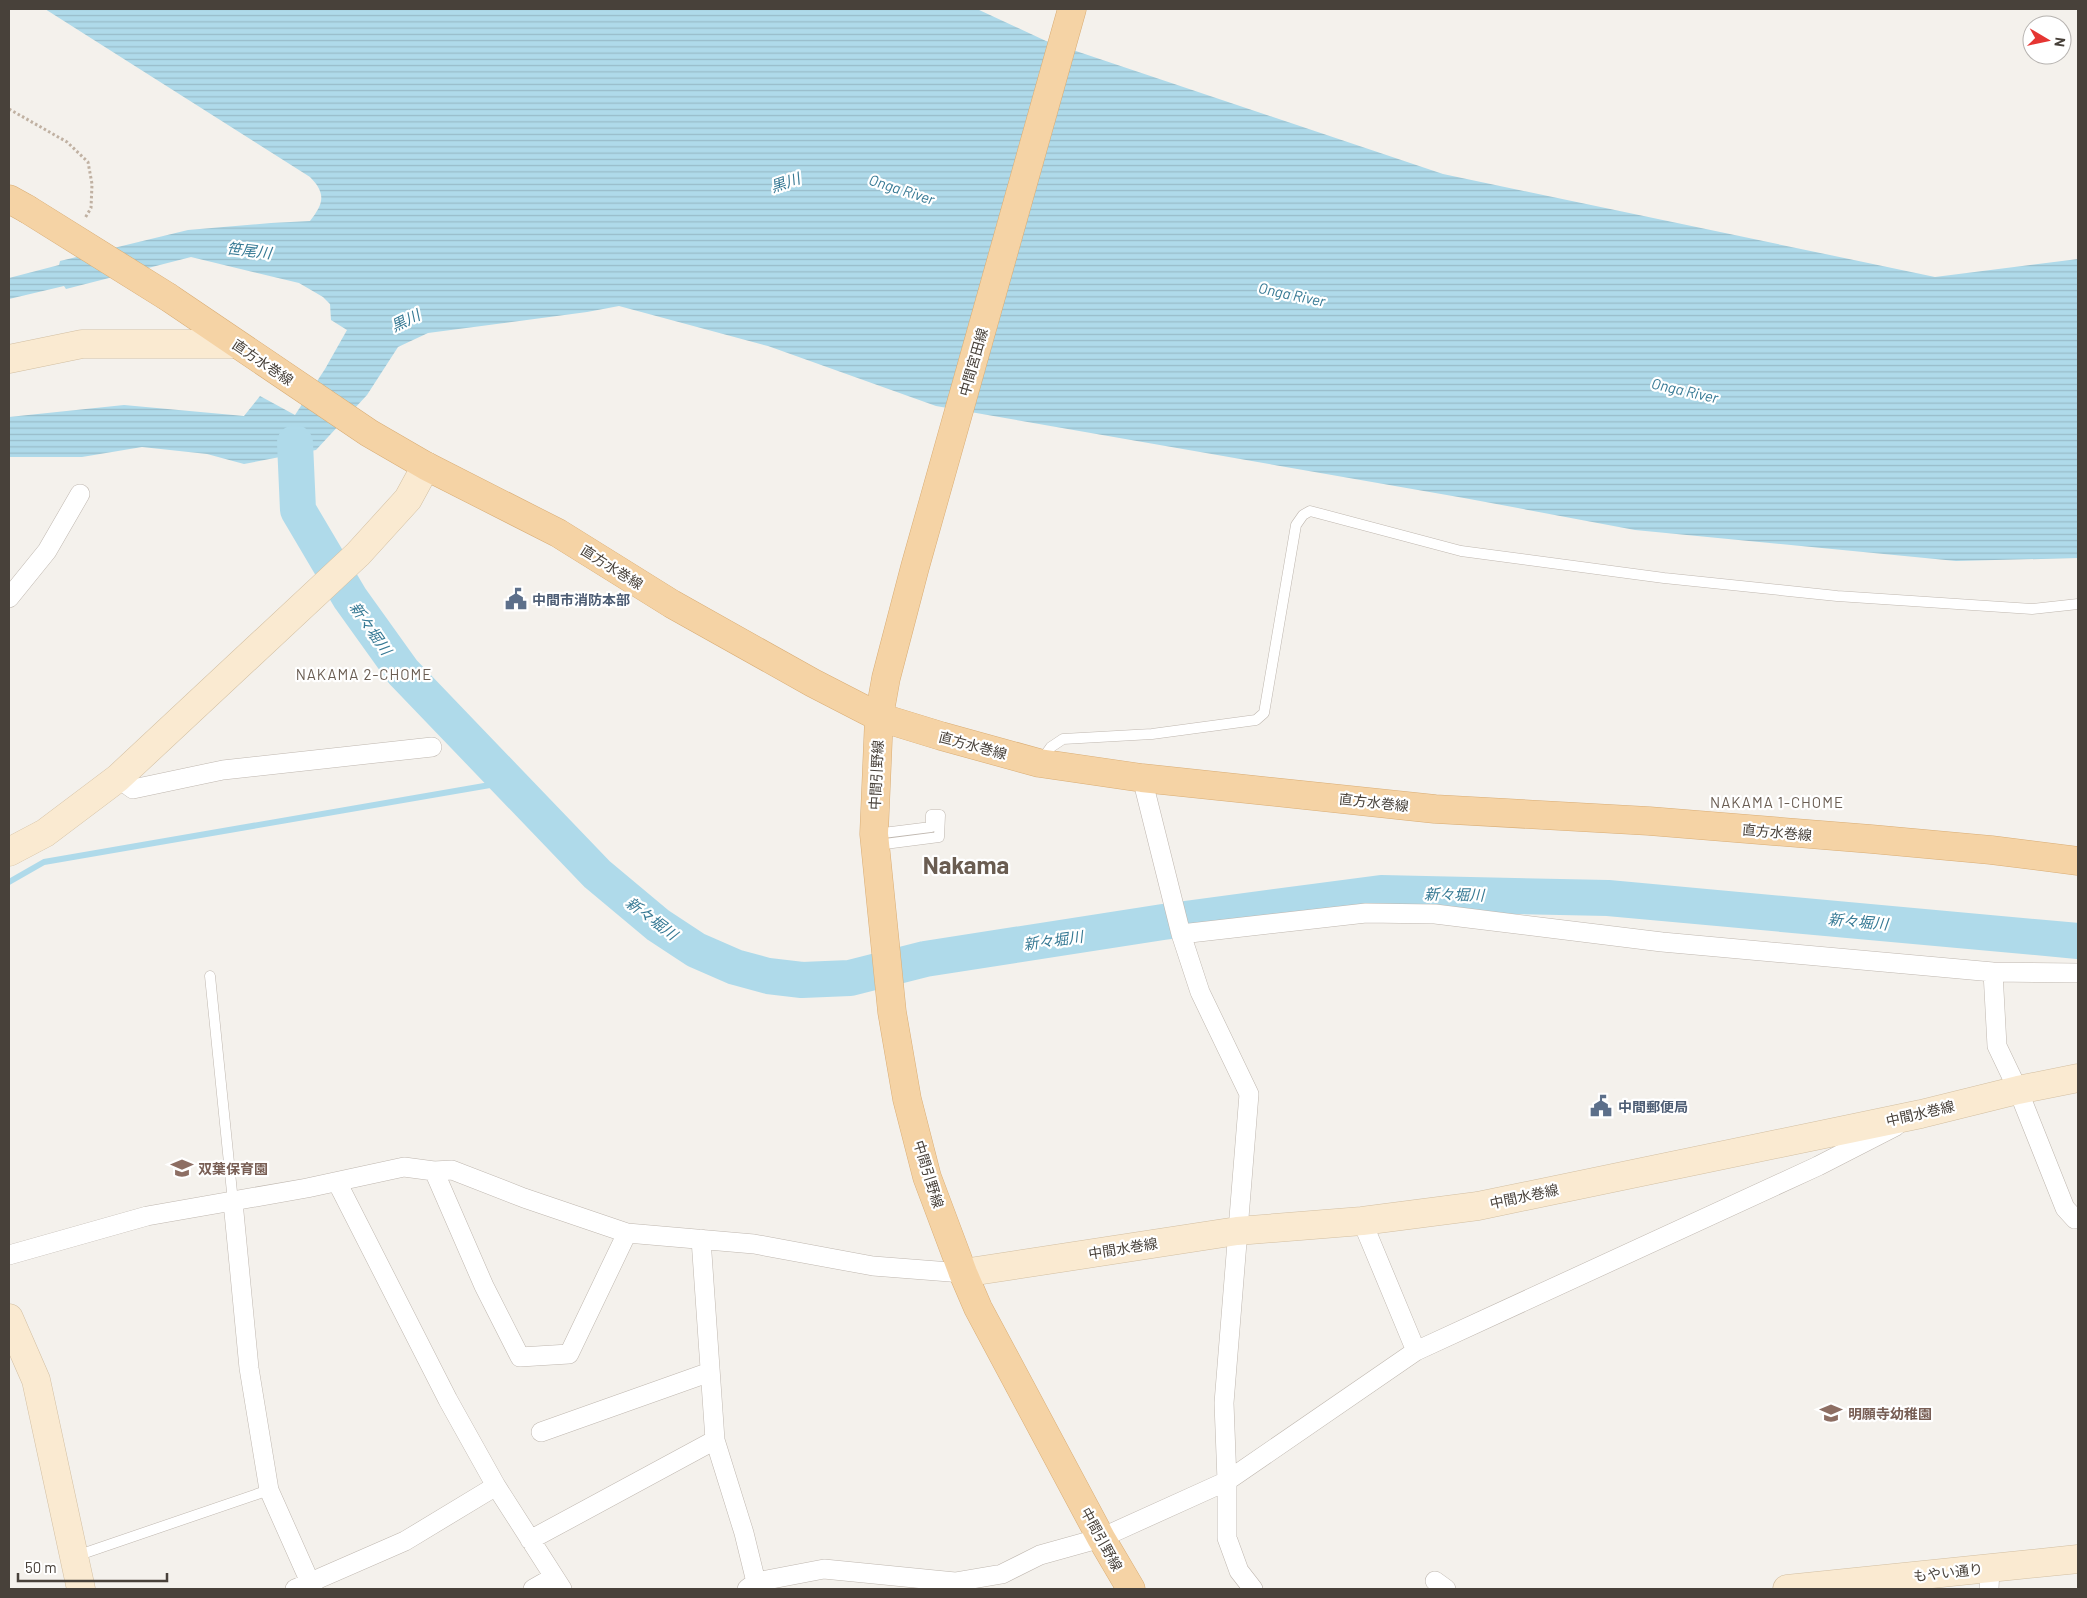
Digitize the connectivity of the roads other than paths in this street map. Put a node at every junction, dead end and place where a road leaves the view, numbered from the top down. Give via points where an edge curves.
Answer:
1 (1072, 9) edge
2 (18, 204) edge
3 (236, 344) junction
4 (9, 359) edge
5 (426, 466) junction
6 (80, 494) dead end
7 (9, 598) edge
8 (2078, 604) edge
9 (879, 717) junction
10 (432, 747) dead end
11 (1040, 763) junction
12 (118, 778) junction
13 (1142, 778) junction
14 (874, 840) junction
15 (9, 852) edge
16 (2078, 862) edge
17 (1181, 934) junction
18 (1993, 972) junction
19 (2078, 973) edge
20 (210, 976) dead end
21 (2078, 1078) edge
22 (2018, 1090) junction
23 (1921, 1114) junction
24 (434, 1171) junction
25 (337, 1182) junction
26 (233, 1202) junction
27 (2078, 1219) edge
28 (1362, 1222) junction
29 (1237, 1231) junction
30 (626, 1233) junction
31 (701, 1239) junction
32 (9, 1255) edge
33 (963, 1273) junction
34 (9, 1318) edge
35 (1416, 1351) junction
36 (710, 1372) junction
37 (541, 1432) dead end
38 (715, 1440) junction
39 (1228, 1481) junction
40 (496, 1486) junction
41 (269, 1490) junction
42 (1101, 1538) junction
43 (530, 1540) junction
44 (75, 1556) junction
45 (2078, 1559) edge
46 (1990, 1578) edge
47 (558, 1583) edge
48 (752, 1586) edge
49 (306, 1587) edge
50 (81, 1589) edge
51 (533, 1589) edge
52 (1131, 1589) edge
53 (1253, 1589) edge
54 (1787, 1589) edge

1 - 9 main road, 中間宮田線 via 915,567
2 - 3 main road, 直方水巻線, bridge via 168,297
3 - 4 street via 82,344
3 - 5 main road, 直方水巻線 via 368,433
5 - 9 main road, 直方水巻線 via 558,533 672,604
5 - 12 street via 408,499 358,554
6 - 7 street via 48,551
8 - 11 lane via 2032,610 1837,596 1664,578 1461,551 1310,511 1296,525 1264,713 1256,720 1152,734 1063,739 1051,747
9 - 11 main road, 直方水巻線
9 - 14 main road, 中間引野線
10 - 12 street via 223,770 133,788
11 - 13 main road, 直方水巻線
12 - 15 street via 45,833
13 - 16 main road, 直方水巻線 via 1435,809 1650,821 1861,838
13 - 17 street
14 - 14 lane via 931,828 931,815 940,815 939,837
14 - 33 main road, 中間引野線 via 892,1012 907,1099 927,1177
17 - 18 street via 1366,913 1435,914 1662,942
17 - 29 street via 1200,992 1249,1094
18 - 19 street
18 - 22 street via 1998,1046
20 - 26 lane
21 - 22 street, 中間水巻線
22 - 23 street, 中間水巻線
22 - 27 street via 2064,1208
23 - 28 street, 中間水巻線 via 1478,1206
23 - 35 street via 1818,1166
24 - 25 street via 404,1167
24 - 30 street via 452,1170
24 - 30 street via 484,1286 520,1357 569,1354
25 - 26 street
25 - 40 street via 448,1400
26 - 32 street via 147,1216
26 - 41 street via 248,1368
28 - 29 street, 中間水巻線
28 - 35 street
29 - 33 street, 中間水巻線
29 - 39 street via 1224,1403
30 - 31 street
31 - 33 street via 754,1244 873,1266
31 - 36 street
33 - 42 main road, 中間引野線 via 978,1308
34 - 44 street via 36,1380
35 - 39 street
36 - 37 street
36 - 38 street
38 - 43 street
38 - 48 street via 744,1533
39 - 42 street
39 - 53 street via 1227,1538 1239,1571
40 - 43 street
40 - 49 street via 406,1541
41 - 44 lane
41 - 49 street
42 - 48 street via 1040,1555 1002,1574 955,1582 824,1569
42 - 52 main road, 中間引野線
43 - 47 street
44 - 50 street
45 - 46 street, もやい通り
46 - 54 street, もやい通り
47 - 51 street

